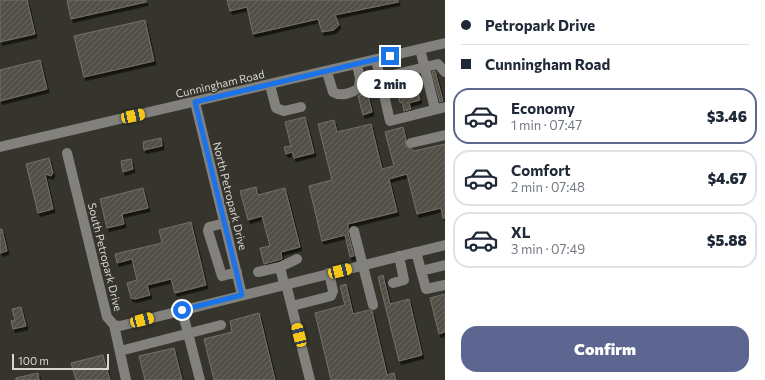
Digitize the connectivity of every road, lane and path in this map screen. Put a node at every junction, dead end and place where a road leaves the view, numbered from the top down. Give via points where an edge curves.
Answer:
1 (445, 43) edge
2 (420, 49) junction
3 (376, 60) junction
4 (357, 64) junction
5 (424, 67) junction
6 (327, 72) junction
7 (445, 72) edge
8 (380, 78) junction
9 (270, 85) junction
10 (195, 102) junction
11 (301, 107) dead end
12 (445, 107) edge
13 (434, 109) junction
14 (445, 135) edge
15 (411, 143) dead end
16 (0, 147) edge
17 (67, 153) dead end
18 (225, 222) junction
19 (354, 231) dead end
20 (445, 245) edge
21 (416, 252) junction
22 (399, 256) junction
23 (297, 259) dead end
24 (362, 265) junction
25 (445, 265) edge
26 (280, 267) junction
27 (421, 271) junction
28 (237, 272) junction
29 (258, 272) dead end
30 (329, 273) junction
31 (393, 283) dead end
32 (285, 284) junction
33 (445, 285) edge
34 (242, 295) junction
35 (373, 305) dead end
36 (292, 306) junction
37 (182, 310) junction
38 (114, 325) junction
39 (221, 325) dead end
40 (188, 334) junction
41 (120, 351) junction
42 (126, 380) edge
43 (200, 380) edge
44 (310, 380) edge

1 - 2 street, Cunningham Road
2 - 3 street, Cunningham Road
2 - 5 street
3 - 4 street, Cunningham Road
3 - 8 street
4 - 6 street, Cunningham Road
4 - 6 street via 359,88 348,94 334,92
5 - 7 street via 438,64
5 - 8 street
5 - 13 street
6 - 9 street, Cunningham Road
8 - 13 street via 390,121
9 - 10 street, Cunningham Road
9 - 11 street via 276,108 284,111
10 - 16 street, Cunningham Road
10 - 18 street, North Petropark Drive
12 - 13 street
14 - 15 street
17 - 38 street, South Petropark Drive via 107,317
18 - 28 street, North Petropark Drive
18 - 28 street via 209,227 208,231 222,276
19 - 24 street
20 - 21 street, South Petropark Drive
21 - 22 street, South Petropark Drive
21 - 27 street
22 - 24 street, South Petropark Drive
22 - 31 street via 404,280
23 - 26 street
24 - 30 street, South Petropark Drive
24 - 35 street
25 - 27 street
26 - 29 street
26 - 32 street
27 - 33 street via 426,289
28 - 34 street, North Petropark Drive
30 - 32 street, South Petropark Drive
30 - 36 street via 333,291 331,296
32 - 34 street, South Petropark Drive
32 - 36 street
34 - 37 street, South Petropark Drive
36 - 44 street
37 - 38 street, South Petropark Drive via 120,326
37 - 40 street
38 - 41 street
39 - 40 street
40 - 41 street
40 - 43 street
41 - 42 street

